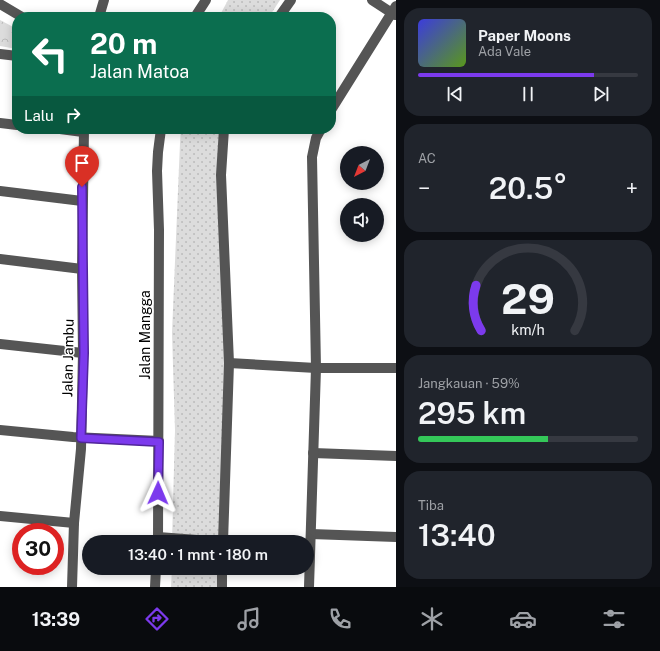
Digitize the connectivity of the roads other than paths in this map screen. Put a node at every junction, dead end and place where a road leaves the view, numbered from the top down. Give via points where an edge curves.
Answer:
1 (104, 0) edge
2 (206, 0) edge
3 (291, 0) edge
4 (372, 0) edge
5 (0, 4) edge
6 (394, 11) edge
7 (14, 12) edge
8 (100, 12) edge
9 (199, 12) edge
10 (283, 12) edge
11 (0, 54) edge
12 (12, 55) edge
13 (336, 102) edge
14 (0, 123) edge
15 (12, 124) edge
16 (84, 134) edge
17 (161, 134) edge
18 (224, 134) edge
19 (318, 134) edge
20 (0, 191) edge
21 (82, 201) junction
22 (0, 259) edge
23 (82, 269) junction
24 (0, 344) edge
25 (84, 353) junction
26 (229, 363) junction
27 (316, 368) junction
28 (396, 368) edge
29 (0, 430) edge
30 (81, 438) junction
31 (159, 442) junction
32 (313, 453) junction
33 (396, 456) edge
34 (0, 516) edge
35 (74, 523) junction
36 (311, 534) junction
37 (158, 535) edge
38 (222, 535) edge
39 (396, 537) edge
40 (156, 575) edge
41 (222, 575) edge
42 (72, 587) edge
43 (155, 587) edge
44 (222, 587) edge
45 (309, 587) edge

1 - 8 street
2 - 9 street
3 - 10 street
4 - 6 street
5 - 7 street
6 - 13 street
11 - 12 street
14 - 15 street
16 - 21 street, Jalan Jambu
17 - 31 street, Jalan Mangga via 157,171
18 - 26 street via 221,175
19 - 27 street via 312,157
20 - 21 street
21 - 23 street, Jalan Jambu
22 - 23 street
23 - 25 street, Jalan Jambu
24 - 25 street
25 - 30 street, Jalan Jambu
26 - 27 street
26 - 38 street
27 - 28 street
27 - 32 street
29 - 30 street
30 - 31 street
30 - 35 street, Jalan Jambu
31 - 37 street, Jalan Mangga
32 - 33 street
32 - 36 street
34 - 35 street
35 - 42 street, Jalan Jambu
36 - 39 street
36 - 45 street
40 - 43 street
41 - 44 street

